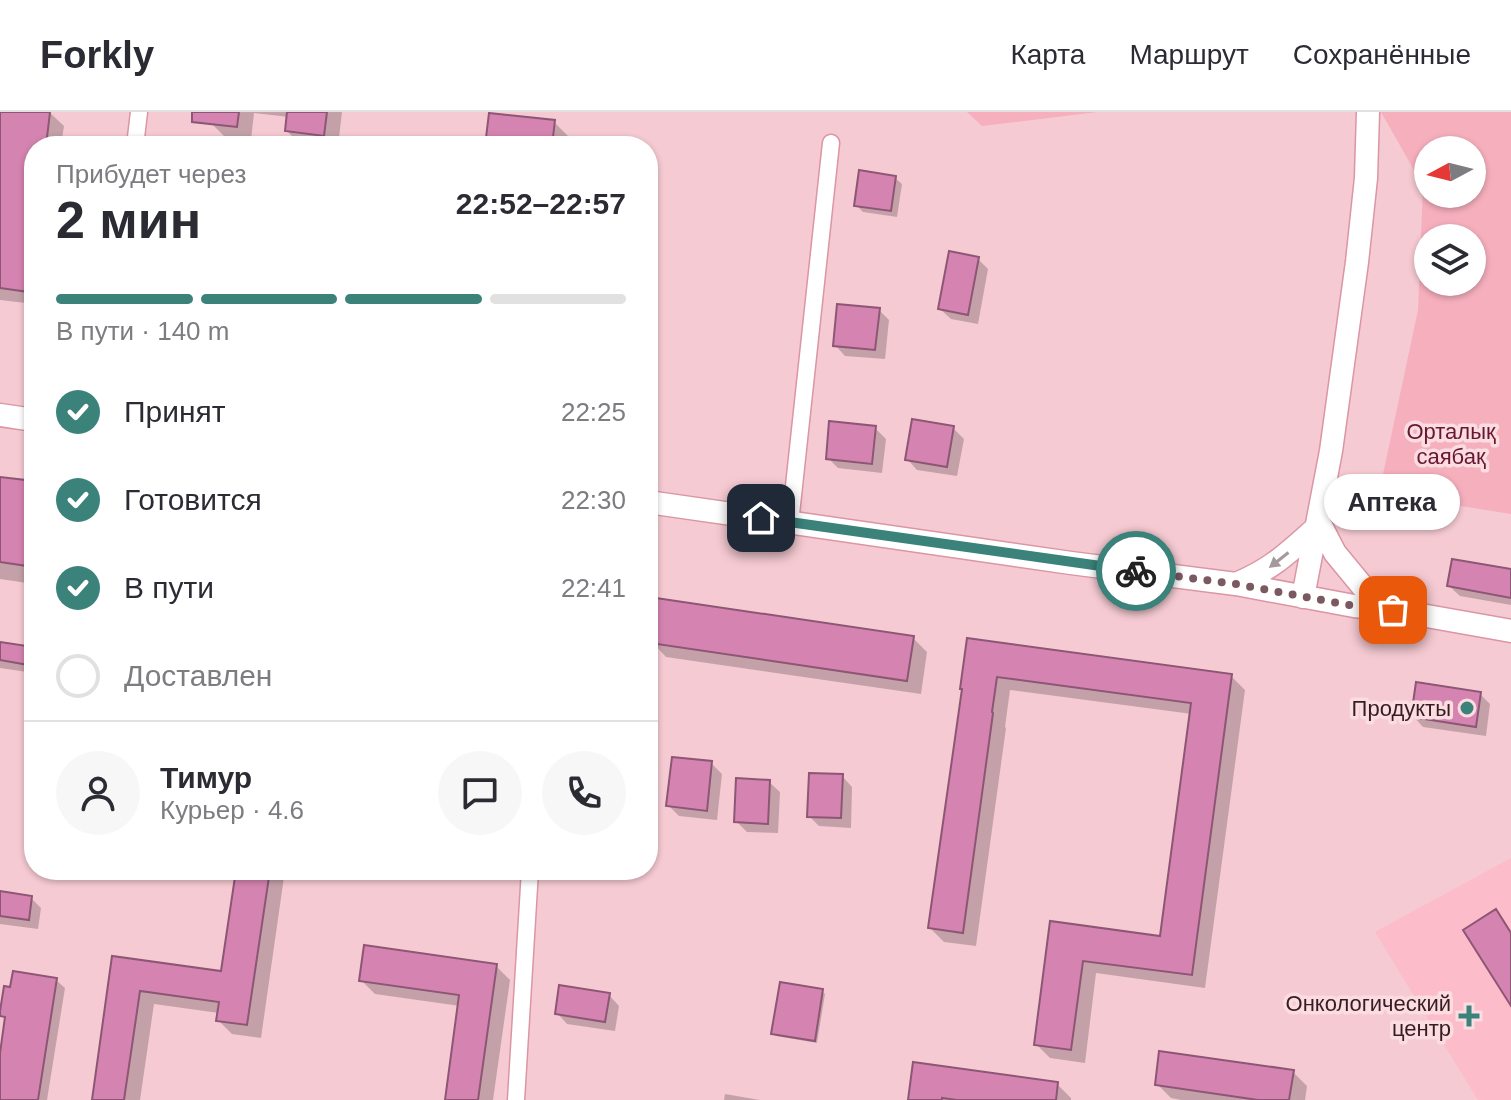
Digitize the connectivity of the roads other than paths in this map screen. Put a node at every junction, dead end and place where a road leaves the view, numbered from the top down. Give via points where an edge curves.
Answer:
1 (139, 112) edge
2 (1368, 112) edge
3 (136, 136) edge
4 (831, 143) dead end
5 (0, 415) edge
6 (24, 419) edge
7 (658, 503) edge
8 (790, 523) junction
9 (1317, 524) junction
10 (1236, 584) junction
11 (1303, 597) junction
12 (1393, 610) junction
13 (1511, 631) edge
14 (529, 880) edge
15 (516, 1100) edge

1 - 3 street
2 - 9 main road via 1357,262
4 - 8 street
5 - 6 main road
7 - 8 main road
8 - 10 main road
9 -> 10 main road via 1279,561
9 - 11 main road
9 - 12 main road via 1363,587
10 - 11 main road
11 - 12 main road
12 - 13 main road
14 - 15 street

